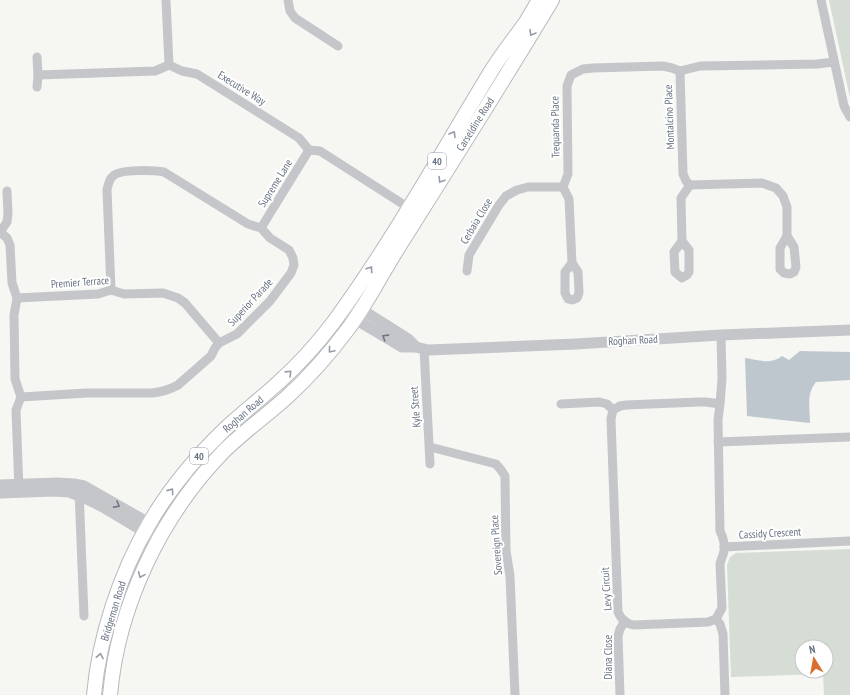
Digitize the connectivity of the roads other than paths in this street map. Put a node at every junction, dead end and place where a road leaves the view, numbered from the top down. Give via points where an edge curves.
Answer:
1 (166, 0) edge
2 (288, 0) edge
3 (539, 0) edge
4 (552, 0) edge
5 (821, 0) edge
6 (338, 46) dead end
7 (37, 57) dead end
8 (834, 62) junction
9 (169, 65) junction
10 (680, 71) junction
11 (38, 75) junction
12 (37, 87) dead end
13 (850, 117) edge
14 (309, 150) junction
15 (690, 185) junction
16 (563, 187) junction
17 (7, 191) dead end
18 (409, 208) junction
19 (261, 228) junction
20 (0, 232) edge
21 (787, 236) dead end
22 (682, 241) dead end
23 (572, 263) dead end
24 (467, 271) dead end
25 (111, 290) junction
26 (17, 298) junction
27 (345, 306) junction
28 (358, 315) junction
29 (850, 330) edge
30 (721, 336) junction
31 (219, 343) junction
32 (420, 348) junction
33 (21, 397) junction
34 (561, 404) dead end
35 (720, 404) junction
36 (613, 410) junction
37 (850, 437) edge
38 (718, 442) junction
39 (430, 447) junction
40 (430, 464) dead end
41 (0, 485) edge
42 (79, 485) junction
43 (19, 488) junction
44 (0, 493) edge
45 (80, 497) junction
46 (147, 528) junction
47 (161, 536) junction
48 (850, 541) edge
49 (724, 547) junction
50 (84, 616) dead end
51 (716, 619) junction
52 (625, 621) junction
53 (94, 695) edge
54 (110, 695) edge
55 (515, 695) edge
56 (620, 695) edge
57 (725, 695) edge

1 - 9 street
2 - 6 street via 290,11 295,18
18 -> 3 main road, Carseldine Road / 40 via 492,70
4 -> 28 main road, Carseldine Road / 40
5 - 8 street
7 - 11 street
8 - 10 street, Montalcino Place via 700,66
8 - 13 street via 844,106
9 - 11 street via 155,71
9 - 14 street, Executive Way via 197,74 299,138
10 - 15 street, Montalcino Place via 683,174
10 - 16 street, Trequanda Place via 664,66 593,68 571,75 566,86 568,174
11 - 12 street
14 - 18 street, Executive Way via 320,151
14 - 19 street, Supreme Lane
15 - 21 street via 762,183 776,188 783,196 787,207
15 - 22 street via 681,198
16 - 23 street via 569,199
16 - 24 street, Cerbaia Close via 528,187 506,196 469,255
17 - 20 street via 7,222
27 -> 18 main road, Carseldine Road / 40
19 - 25 street, Superior Parade via 248,224 164,172 120,172 108,182 107,190
19 - 31 street, Superior Parade via 270,238 289,250 294,265 270,301 236,334
20 - 26 street via 10,245 12,283
25 - 26 street, Premier Terrace via 98,294
25 - 31 street, Premier Terrace via 124,294 163,293 178,298
26 - 33 street via 14,315 15,379
27 - 28 street, Roghan Road
46 -> 27 main road, Roghan Road / 40 via 176,483 209,445 293,369 313,348
28 - 32 street, Roghan Road via 402,347
28 -> 47 main road, Roghan Road / 40 via 299,386 209,468 184,499
29 - 30 street, Roghan Road
30 - 32 street, Roghan Road via 438,350
30 - 35 street, Cassidy Crescent
31 - 33 street, Superior Parade via 211,356 178,385 162,392
32 - 39 street, Kyle Street
33 - 43 street via 16,410
34 - 36 street via 599,402 607,404
35 - 36 street via 626,404
35 - 38 street, Cassidy Crescent
36 - 52 street, Levy Circuit via 611,419 618,612
37 - 38 street
38 - 49 street, Cassidy Crescent via 720,531
39 - 40 street, Kyle Street
39 - 55 street, Sovereign Place via 496,464 505,476 506,551 510,576
41 - 43 street
42 - 43 street via 57,483
42 - 45 street
42 -> 46 street
43 - 44 street
43 - 45 street via 69,492
45 - 46 street
45 - 50 street
46 - 47 street
53 -> 46 main road, Bridgeman Road / 40 via 109,618 125,574
47 -> 54 main road, Bridgeman Road / 40 via 130,602 118,647
48 - 49 street, Cassidy Crescent
49 - 51 street via 720,560 722,608
51 - 52 street, Levy Circuit via 708,622 634,626
51 - 57 street via 723,634
52 - 56 street, Diana Close via 618,636

